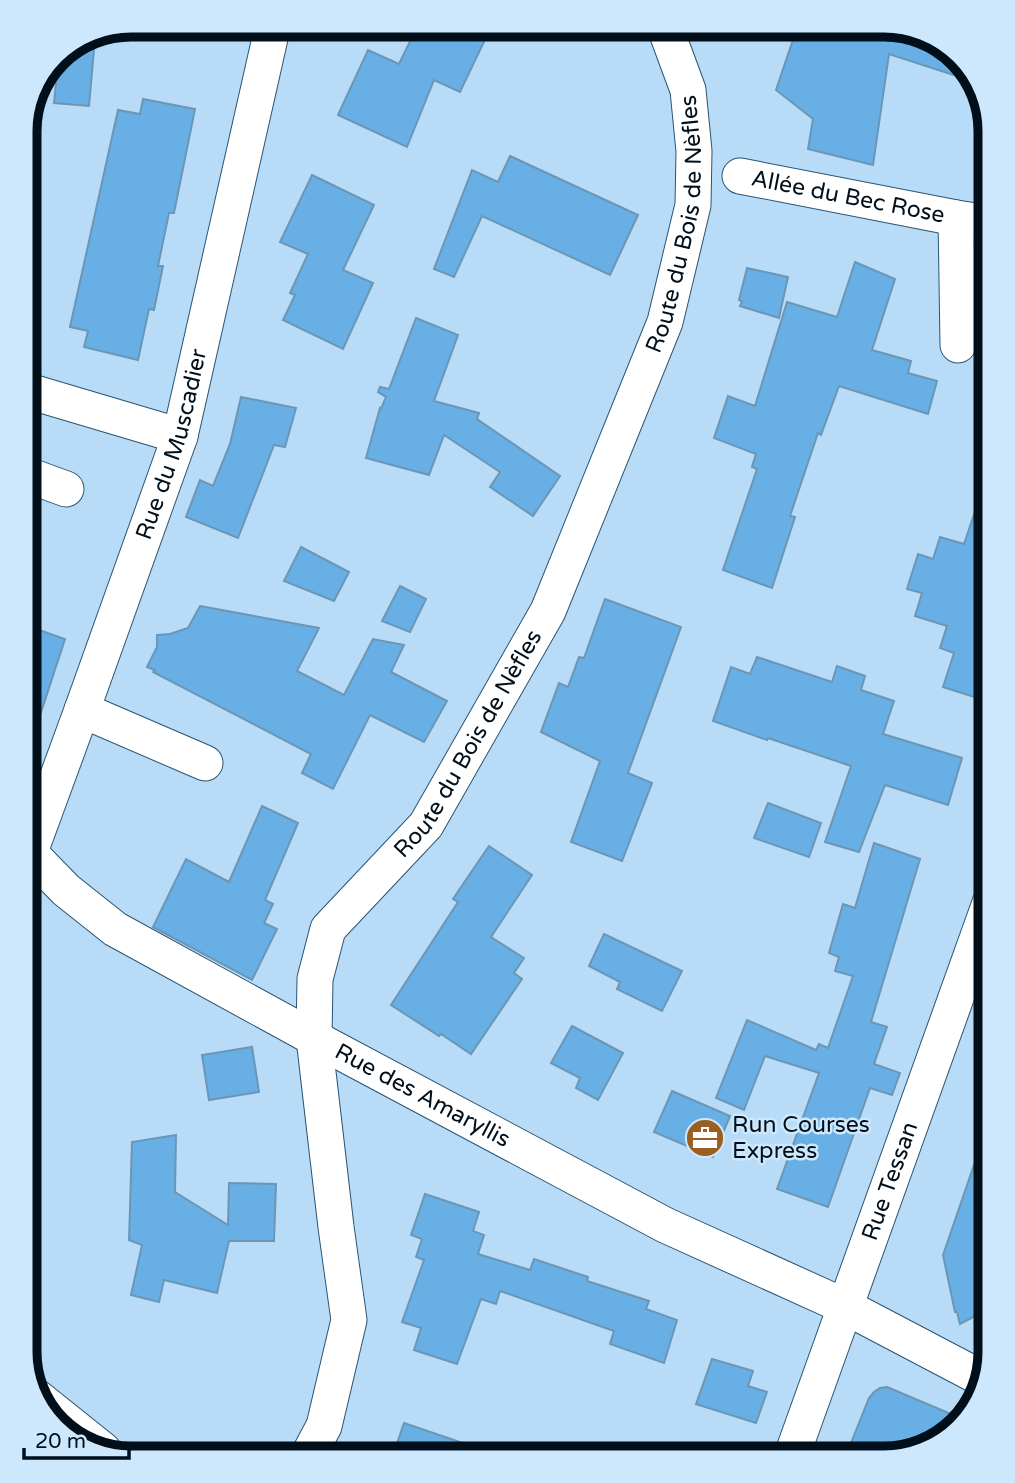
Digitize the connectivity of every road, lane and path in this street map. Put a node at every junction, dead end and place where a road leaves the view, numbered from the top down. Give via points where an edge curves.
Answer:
1 (270, 37) edge
2 (668, 37) edge
3 (740, 176) dead end
4 (956, 218) junction
5 (978, 221) edge
6 (958, 345) dead end
7 (37, 394) edge
8 (180, 436) junction
9 (37, 478) edge
10 (66, 489) dead end
11 (82, 710) junction
12 (205, 763) dead end
13 (37, 825) edge
14 (37, 860) edge
15 (978, 936) edge
16 (314, 1038) junction
17 (844, 1306) junction
18 (975, 1375) edge
19 (313, 1446) edge
20 (795, 1446) edge

1 - 8 street, Rue du Muscadier
2 - 16 street, Route du Bois de Nèfles via 688,90 694,151 693,205 665,322 548,611 426,825 328,929 315,979
3 - 4 street, Allée du Bec Rose
4 - 5 street, Allée du Bec Rose
4 - 6 street, Allée du Bec Rose
7 - 8 street
8 - 11 street, Rue du Muscadier
9 - 10 street
11 - 12 street
11 - 13 street, Rue du Muscadier
14 - 16 street, Rue des Amaryllis via 115,929
15 - 17 street, Rue Tessan
16 - 17 street, Rue des Amaryllis via 665,1225
16 - 19 street, Route du Bois de Nèfles via 349,1320 324,1426
17 - 18 street, Rue des Amaryllis
17 - 20 street, Rue Tessan

